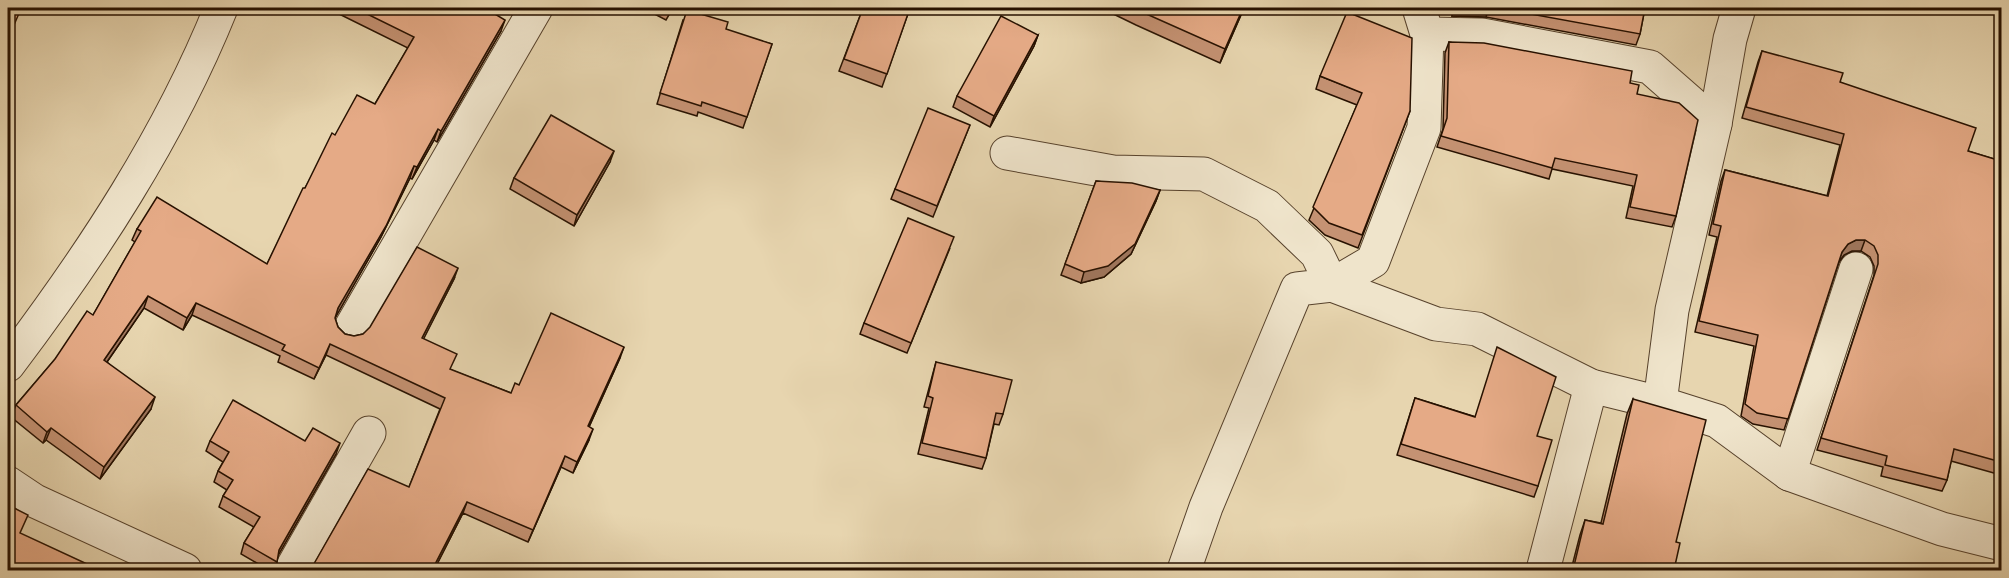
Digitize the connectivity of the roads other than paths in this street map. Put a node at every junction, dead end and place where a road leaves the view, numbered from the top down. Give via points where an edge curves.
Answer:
1 (221, 8) edge
2 (535, 8) edge
3 (1739, 8) edge
4 (1423, 21) edge
5 (1715, 124) junction
6 (1007, 153) dead end
7 (1856, 269) dead end
8 (1332, 285) junction
9 (350, 329) dead end
10 (8, 364) edge
11 (1591, 386) junction
12 (1660, 403) junction
13 (369, 433) dead end
14 (1789, 474) junction
15 (8, 483) edge
16 (2001, 544) edge
17 (184, 570) edge
18 (291, 570) edge
19 (1184, 570) edge
20 (1542, 570) edge

1 - 10 street via 172,115 128,192 48,312
2 - 9 street
3 - 5 street
4 - 5 street via 1650,67
4 - 8 street via 1425,128 1374,261
5 - 12 street via 1672,310
6 - 8 street via 1113,172 1204,174 1267,206 1317,254
7 - 14 street
8 - 11 street via 1436,324 1477,329
8 - 19 street via 1297,289 1206,507
11 - 12 street
11 - 20 street
12 - 14 street via 1717,421
13 - 18 street
14 - 16 street via 1942,529
15 - 17 street via 35,501

